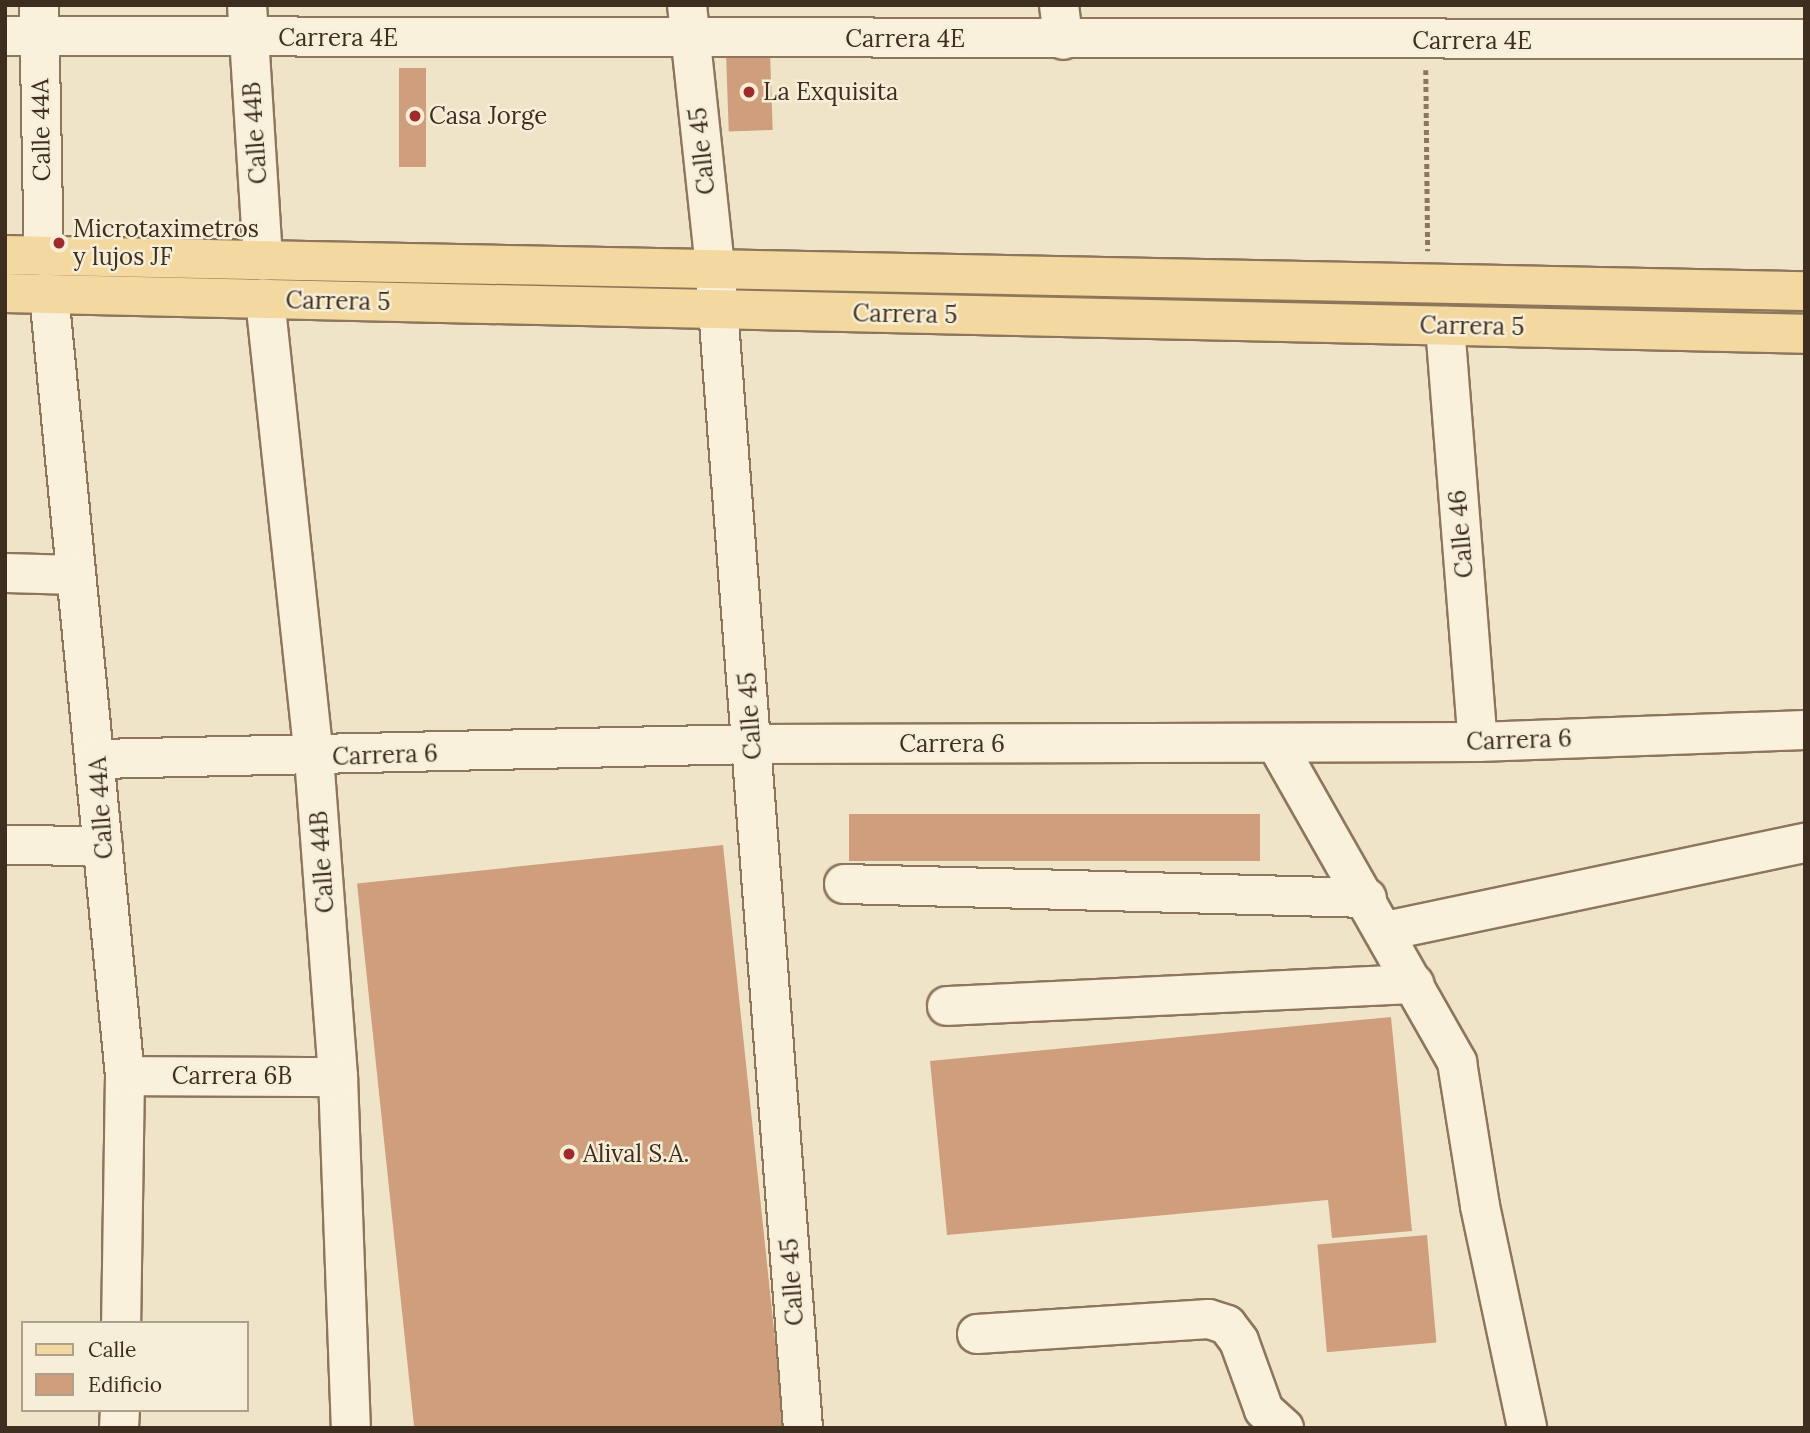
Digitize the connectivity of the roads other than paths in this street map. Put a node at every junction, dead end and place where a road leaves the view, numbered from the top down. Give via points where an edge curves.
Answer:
1 (248, 21) edge
2 (689, 22) edge
3 (1061, 22) edge
4 (28, 26) edge
5 (1805, 39) edge
6 (5, 255) edge
7 (44, 256) junction
8 (263, 260) junction
9 (715, 269) junction
10 (1805, 291) edge
11 (5, 293) edge
12 (49, 294) junction
13 (265, 299) junction
14 (718, 309) junction
15 (1446, 326) junction
16 (1805, 334) edge
17 (5, 573) edge
18 (74, 575) junction
19 (1805, 730) edge
20 (1478, 742) junction
21 (752, 744) junction
22 (1277, 745) junction
23 (314, 757) junction
24 (98, 760) junction
25 (1805, 843) edge
26 (5, 845) edge
27 (103, 846) junction
28 (844, 884) dead end
29 (1367, 898) junction
30 (1386, 931) junction
31 (1414, 984) junction
32 (947, 1006) dead end
33 (125, 1076) junction
34 (338, 1077) junction
35 (121, 1321) edge
36 (977, 1334) dead end
37 (351, 1428) edge
38 (803, 1428) edge
39 (1284, 1428) edge
40 (1527, 1428) edge

1 - 2 street, Carrera 4E
1 - 4 street, Carrera 4E
1 - 8 street, Calle 44B
2 - 3 street, Carrera 4E
2 - 9 street, Calle 45
3 - 5 street, Carrera 4E via 1426,41
4 - 7 street, Calle 44A
6 - 7 main road, Carrera 5
7 - 8 main road, Carrera 5
8 - 9 main road, Carrera 5
9 - 10 main road, Carrera 5
9 - 14 street, Calle 45
11 - 12 main road, Carrera 5
12 - 13 main road, Carrera 5
12 - 18 street, Calle 44A
13 - 14 main road, Carrera 5
13 - 23 street, Calle 44B
14 - 15 main road, Carrera 5
14 - 21 street, Calle 45
15 - 16 main road, Carrera 5
15 - 20 street, Calle 46
17 - 18 street
18 - 24 street, Calle 44A
19 - 20 street, Carrera 6
20 - 22 street, Carrera 6
21 - 22 street, Carrera 6
21 - 23 street, Carrera 6
21 - 38 street, Calle 45
22 - 29 street
23 - 24 street, Carrera 6
23 - 34 street, Calle 44B
24 - 27 street, Calle 44A
25 - 30 street
26 - 27 street
27 - 33 street, Calle 44A
28 - 29 street
29 - 30 street
30 - 31 street
31 - 32 street
31 - 40 street via 1457,1062 1480,1206
33 - 34 street, Carrera 6B
33 - 35 street, Calle 44A
34 - 37 street, Calle 44B
36 - 39 street via 1209,1319 1227,1325 1239,1341 1264,1410

